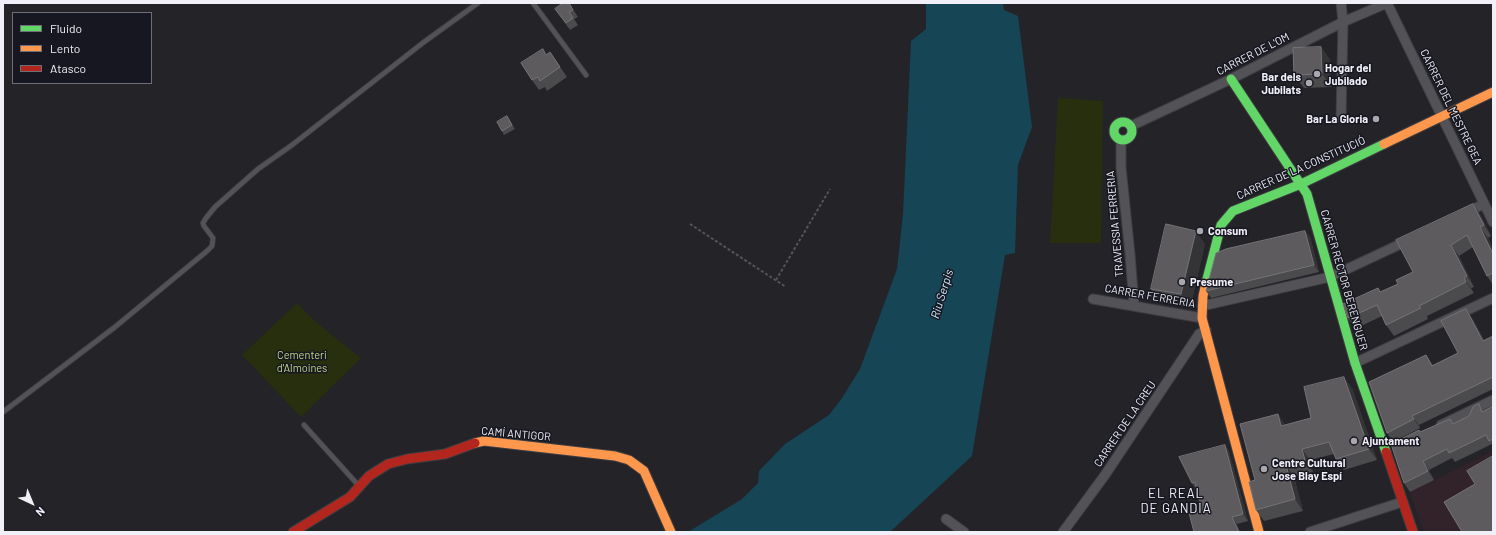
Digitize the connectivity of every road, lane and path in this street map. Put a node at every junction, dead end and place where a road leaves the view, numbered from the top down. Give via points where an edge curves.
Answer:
1 (478, 3) edge
2 (533, 3) edge
3 (1341, 3) edge
4 (1387, 3) edge
5 (1343, 22) junction
6 (586, 76) dead end
7 (1230, 79) junction
8 (1493, 92) edge
9 (1443, 116) junction
10 (1341, 118) dead end
11 (1131, 126) junction
12 (1121, 141) junction
13 (1301, 184) junction
14 (830, 189) dead end
15 (1484, 204) junction
16 (1456, 217) edge
17 (1493, 222) edge
18 (690, 224) dead end
19 (1414, 237) edge
20 (1330, 277) junction
21 (776, 280) junction
22 (786, 287) dead end
23 (1493, 298) edge
24 (1093, 299) dead end
25 (1134, 306) junction
26 (1202, 306) junction
27 (1202, 318) junction
28 (1206, 330) junction
29 (1355, 363) junction
30 (1493, 400) edge
31 (3, 412) edge
32 (304, 425) dead end
33 (1436, 428) edge
34 (360, 487) junction
35 (1402, 502) junction
36 (946, 519) dead end
37 (293, 532) edge
38 (671, 532) edge
39 (964, 532) edge
40 (1063, 532) edge
41 (1259, 532) edge
42 (1310, 532) edge
43 (1413, 532) edge

1 - 31 lane via 258,169 206,218 204,226 213,238 212,246 207,251 115,327
2 - 6 lane
3 - 5 street
4 - 5 street, CARRER DE L'OM
4 - 9 street, CARRER DEL MESTRE GEA
5 - 7 street, CARRER DE L'OM
5 - 10 street
7 - 11 street, CARRER DE L'OM
7 - 13 street, CARRER RECTOR BERENGUER
8 - 9 street, CARRER DE LA CONSTITUCIÓ
9 - 13 street, CARRER DE LA CONSTITUCIÓ
9 - 15 street, CARRER DEL MESTRE GEA
11 - 12 street via 1132,133 1128,139
11 - 12 street via 1125,122 1118,124 1114,130 1115,137
12 - 25 street, TRAVESSIA FERRERIA via 1121,167
13 - 20 street, CARRER RECTOR BERENGUER via 1307,194
13 - 26 street, CARRER DE LA CONSTITUCIÓ via 1233,211 1221,225
14 - 21 path
15 - 16 street
15 - 17 street, CARRER DEL MESTRE GEA
18 - 21 path
19 - 20 street
20 - 26 street
20 - 29 street, CARRER RECTOR BERENGUER
21 - 22 path
23 - 29 street
24 - 25 street, CARRER FERRERIA
25 - 27 street, CARRER FERRERIA
26 - 27 street, CARRER DE LA CONSTITUCIÓ
27 - 28 street, CARRER DE LA CONSTITUCIÓ
28 - 40 street, CARRER DE LA CREU via 1199,334 1105,475
28 - 41 street, CARRER DE LA CONSTITUCIÓ
29 - 35 street, CARRER RECTOR BERENGUER via 1389,450
30 - 33 street
32 - 34 lane
34 - 37 street, CAMÍ ANTIGOR
34 - 38 street, CAMÍ ANTIGOR via 369,476 388,464 449,453 484,441 615,456 629,460 644,471
35 - 42 street
35 - 43 street, CARRER RECTOR BERENGUER
36 - 39 street

